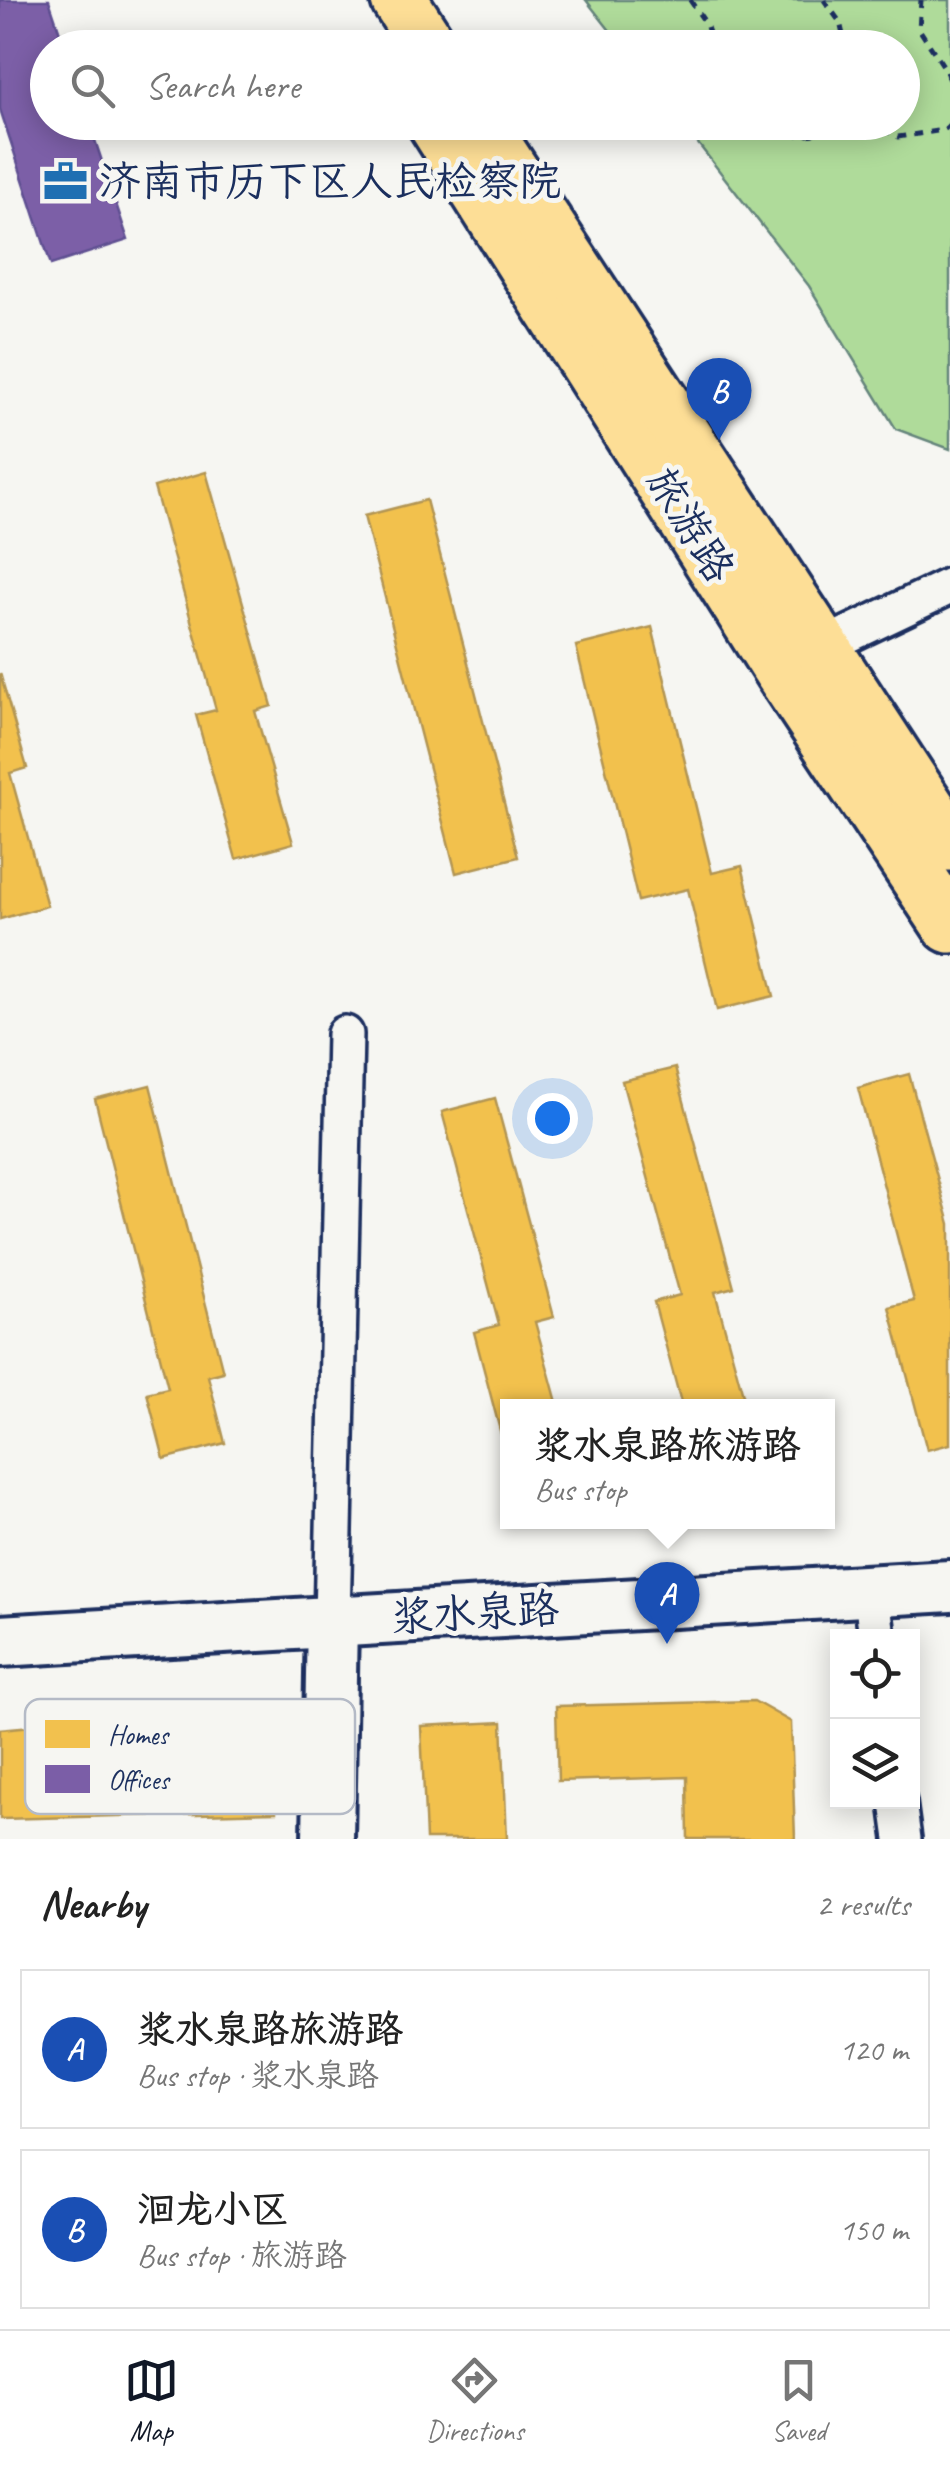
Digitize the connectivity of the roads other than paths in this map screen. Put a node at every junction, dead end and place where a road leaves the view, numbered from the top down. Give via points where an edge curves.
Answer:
1 (358, 0) edge
2 (399, 0) edge
3 (377, 30) edge
4 (418, 30) edge
5 (447, 140) edge
6 (490, 140) edge
7 (950, 586) edge
8 (801, 658) junction
9 (950, 844) edge
10 (950, 924) edge
11 (345, 1034) dead end
12 (950, 1586) edge
13 (874, 1613) edge
14 (332, 1622) junction
15 (0, 1641) edge
16 (331, 1699) edge
17 (899, 1809) edge
18 (328, 1814) edge
19 (328, 1839) edge
20 (903, 1839) edge

1 - 3 main road
2 - 4 main road
5 - 8 main road, 旅游路
6 - 8 main road, 旅游路
7 - 8 street
8 - 9 main road, 旅游路
8 - 10 main road, 旅游路
11 - 14 street
12 - 13 main road, 浆水泉路
13 - 14 main road, 浆水泉路
14 - 15 main road, 浆水泉路
14 - 16 main road
17 - 20 street
18 - 19 main road

